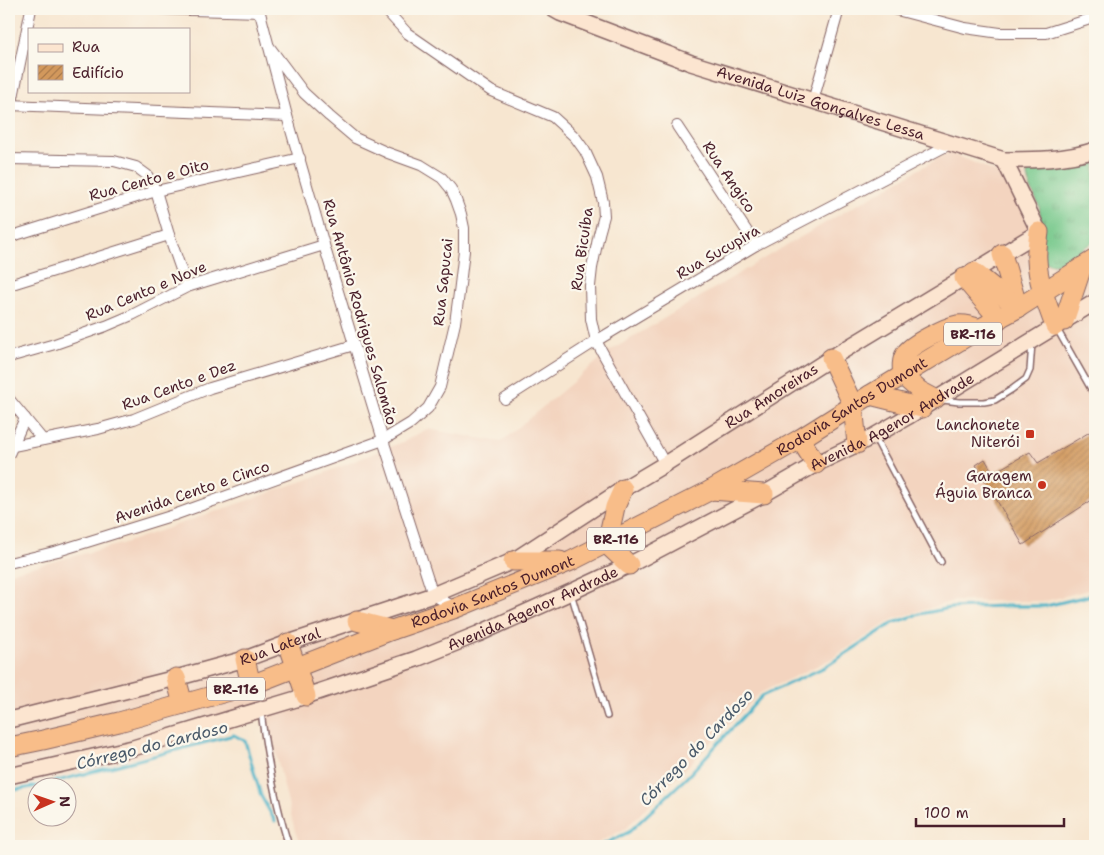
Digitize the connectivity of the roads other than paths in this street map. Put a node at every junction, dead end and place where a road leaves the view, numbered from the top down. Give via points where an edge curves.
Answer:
1 (31, 9) edge
2 (159, 9) edge
3 (385, 9) edge
4 (553, 9) edge
5 (839, 9) edge
6 (893, 9) edge
7 (259, 11) edge
8 (1095, 15) edge
9 (268, 45) junction
10 (813, 101) junction
11 (10, 105) edge
12 (288, 116) junction
13 (9, 117) edge
14 (677, 126) dead end
15 (952, 143) junction
16 (1095, 150) edge
17 (300, 158) junction
18 (9, 159) edge
19 (1004, 160) junction
20 (156, 191) junction
21 (1039, 232) junction
22 (169, 235) junction
23 (9, 237) edge
24 (324, 244) junction
25 (756, 246) junction
26 (1002, 254) junction
27 (1089, 263) edge
28 (969, 275) junction
29 (9, 285) edge
30 (187, 287) junction
31 (1043, 292) junction
32 (1095, 302) edge
33 (1018, 308) junction
34 (998, 319) junction
35 (1059, 323) junction
36 (596, 341) junction
37 (1032, 342) junction
38 (354, 345) junction
39 (9, 357) edge
40 (831, 358) junction
41 (903, 376) junction
42 (870, 394) junction
43 (1095, 396) edge
44 (9, 398) edge
45 (506, 398) dead end
46 (929, 403) junction
47 (853, 405) junction
48 (25, 418) junction
49 (874, 436) junction
50 (800, 439) junction
51 (43, 440) junction
52 (383, 440) junction
53 (857, 444) junction
54 (11, 450) edge
55 (665, 464) junction
56 (816, 464) junction
57 (623, 489) junction
58 (711, 490) junction
59 (764, 494) junction
60 (607, 543) junction
61 (513, 561) junction
62 (571, 561) junction
63 (941, 562) dead end
64 (9, 564) edge
65 (629, 565) junction
66 (571, 592) junction
67 (433, 595) junction
68 (456, 608) junction
69 (356, 621) junction
70 (392, 630) junction
71 (288, 643) junction
72 (245, 659) junction
73 (297, 667) junction
74 (176, 678) junction
75 (251, 685) junction
76 (306, 696) junction
77 (183, 704) junction
78 (261, 709) junction
79 (607, 716) dead end
80 (9, 720) edge
81 (9, 747) edge
82 (9, 776) edge
83 (289, 846) edge

1 - 11 street
2 - 7 street
3 - 36 street, Rua Bicuíba via 407,32 491,90 553,118 584,151 597,177 604,216 590,286 591,319
4 - 10 street, Avenida Luiz Gonçalves Lessa via 691,63
5 - 10 street
6 - 8 street via 964,28 1000,33 1046,33
7 - 9 street, Rua Antônio Rodrigues Salomão
9 - 12 street, Rua Antônio Rodrigues Salomão
9 - 52 street, Rua Sapucai via 304,92 355,138 421,165 442,178 451,188 461,214 464,251 455,323 440,388 428,408
10 - 15 street, Avenida Luiz Gonçalves Lessa
11 - 12 street
11 - 13 street
12 - 17 street, Rua Antônio Rodrigues Salomão
14 - 25 street, Rua Angico
15 - 19 street, Avenida Luiz Gonçalves Lessa
15 - 25 street, Rua Sucupira
16 - 19 street, Avenida Luiz Gonçalves Lessa via 1059,158
17 - 20 street, Rua Cento e Oito
17 - 24 street, Rua Antônio Rodrigues Salomão
18 - 20 street via 119,162 136,167 147,175
19 - 21 street
20 - 22 street
20 - 23 street, Rua Cento e Oito
21 - 26 street, Rua Amoreiras
21 - 31 highway via 1037,258
22 - 29 street
22 - 30 street
24 - 30 street, Rua Cento e Nove
24 - 38 street, Rua Antônio Rodrigues Salomão
25 - 36 street, Rua Sucupira
26 - 28 street, Rua Amoreiras
26 - 33 highway
27 - 31 highway, BR-116
27 - 35 highway
28 - 33 highway
28 - 34 highway
28 - 40 street, Rua Amoreiras
30 - 39 street, Rua Cento e Nove via 106,326
31 - 33 highway, BR-116
31 - 35 highway
32 - 35 street, Avenida Agenor Andrade
33 - 34 highway, BR-116
34 - 41 highway, BR-116 via 980,329 966,325 951,327 917,343 906,352
35 - 37 street, Avenida Agenor Andrade
35 - 43 lane
36 - 45 street, Rua Sucupira
36 - 55 street, Rua Bicuíba
37 - 46 street, Avenida Agenor Andrade
37 - 46 lane via 1030,370 1026,379 995,400
38 - 51 street, Rua Cento e Dez via 210,388 134,420
38 - 52 street, Rua Antônio Rodrigues Salomão
40 - 47 highway
40 - 55 street, Rua Amoreiras
41 - 42 highway, Rodovia Santos Dumont / BR-116
41 - 46 highway
42 - 46 highway
42 - 47 highway, Rodovia Santos Dumont / BR-116
44 - 48 street
46 - 49 street, Avenida Agenor Andrade
47 - 50 highway, Rodovia Santos Dumont / BR-116
47 - 53 highway
48 - 51 street
48 - 54 street
49 - 53 street, Avenida Agenor Andrade
49 - 63 lane
50 - 56 highway
50 - 58 highway, Rodovia Santos Dumont / BR-116
51 - 54 street, Rua Cento e Dez
52 - 64 street, Avenida Cento e Cinco via 174,515
52 - 67 street, Rua Antônio Rodrigues Salomão
53 - 56 street, Avenida Agenor Andrade
55 - 57 street, Rua Amoreiras
56 - 59 street, Avenida Agenor Andrade
57 - 60 highway via 615,507
57 - 61 street, Rua Amoreiras
58 - 59 highway
58 - 60 highway, Rodovia Santos Dumont / BR-116
59 - 65 street, Avenida Agenor Andrade
60 - 62 highway, Rodovia Santos Dumont / BR-116
60 - 65 highway
61 - 62 highway
61 - 67 street, Rua Amoreiras
62 - 68 highway, Rodovia Santos Dumont / BR-116
65 - 66 street, Avenida Agenor Andrade
66 - 76 street, Avenida Agenor Andrade via 416,659
66 - 79 lane
67 - 68 street
67 - 69 street, Rua Lateral
68 - 70 highway, Rodovia Santos Dumont / BR-116
69 - 70 highway
69 - 71 street, Rua Lateral
70 - 73 highway, Rodovia Santos Dumont / BR-116
71 - 72 street, Rua Lateral
71 - 73 highway
72 - 74 street, Rua Lateral
72 - 75 highway
73 - 75 highway, Rodovia Santos Dumont / BR-116
73 - 76 highway
74 - 77 highway
74 - 80 street, Rua Lateral
75 - 77 highway, Rodovia Santos Dumont / BR-116
76 - 78 street, Avenida Agenor Andrade
77 - 81 highway, Rodovia Santos Dumont / BR-116
78 - 82 street, Avenida Agenor Andrade via 133,748
78 - 83 lane via 280,817

